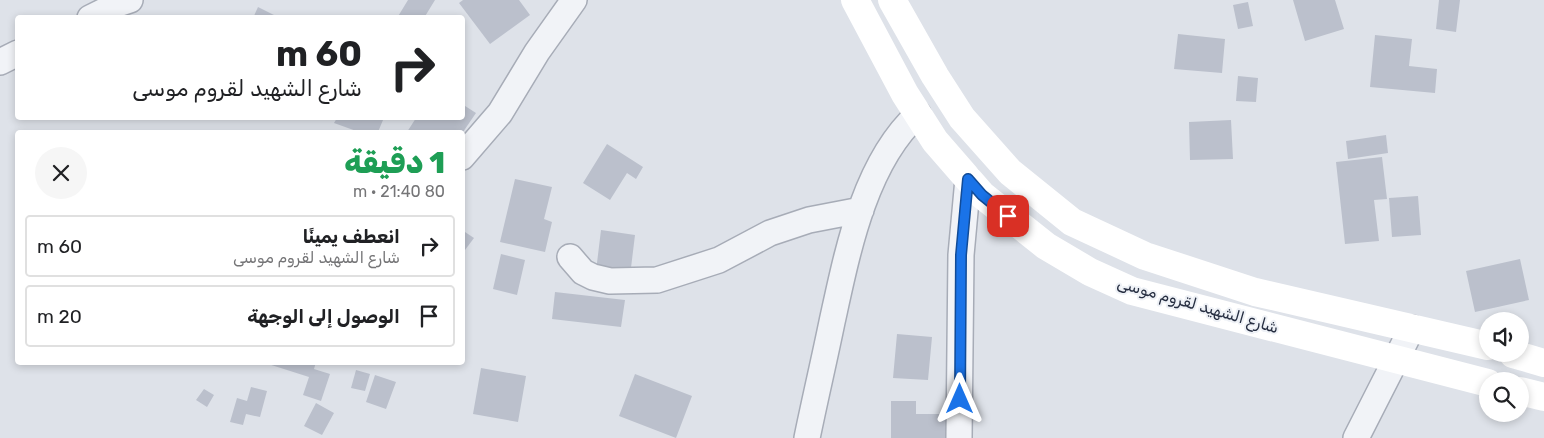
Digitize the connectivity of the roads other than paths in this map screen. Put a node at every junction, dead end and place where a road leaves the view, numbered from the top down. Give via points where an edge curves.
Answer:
1 (130, 0) edge
2 (574, 0) edge
3 (855, 0) edge
4 (892, 0) edge
5 (96, 15) edge
6 (15, 54) edge
7 (0, 62) edge
8 (918, 114) junction
9 (465, 154) edge
10 (968, 179) junction
11 (861, 210) junction
12 (570, 257) dead end
13 (1412, 328) junction
14 (1479, 344) edge
15 (1396, 359) junction
16 (1529, 359) edge
17 (1544, 363) edge
18 (1479, 380) edge
19 (1529, 393) edge
20 (1544, 397) edge
21 (807, 438) edge
22 (959, 438) edge
23 (1356, 438) edge

1 - 5 street
2 - 9 street via 500,113
3 - 8 street, شارع الشهيد لقروم موسى via 904,94
4 - 13 street, شارع الشهيد لقروم موسى via 962,118 1010,172 1072,222 1145,256 1255,292
6 - 7 street
8 - 10 street, شارع الشهيد لقروم موسى via 935,141
8 - 11 street via 886,153
10 - 15 street, شارع الشهيد لقروم موسى via 982,195 1046,246 1090,272 1132,291
10 - 22 street via 961,255
11 - 12 street via 809,220 770,234 719,260 657,280 610,281 593,277 583,272
11 - 21 street
13 - 14 street, شارع الشهيد لقروم موسى
13 - 15 street
15 - 18 street, شارع الشهيد لقروم موسى
15 - 23 street
16 - 17 street
19 - 20 street

